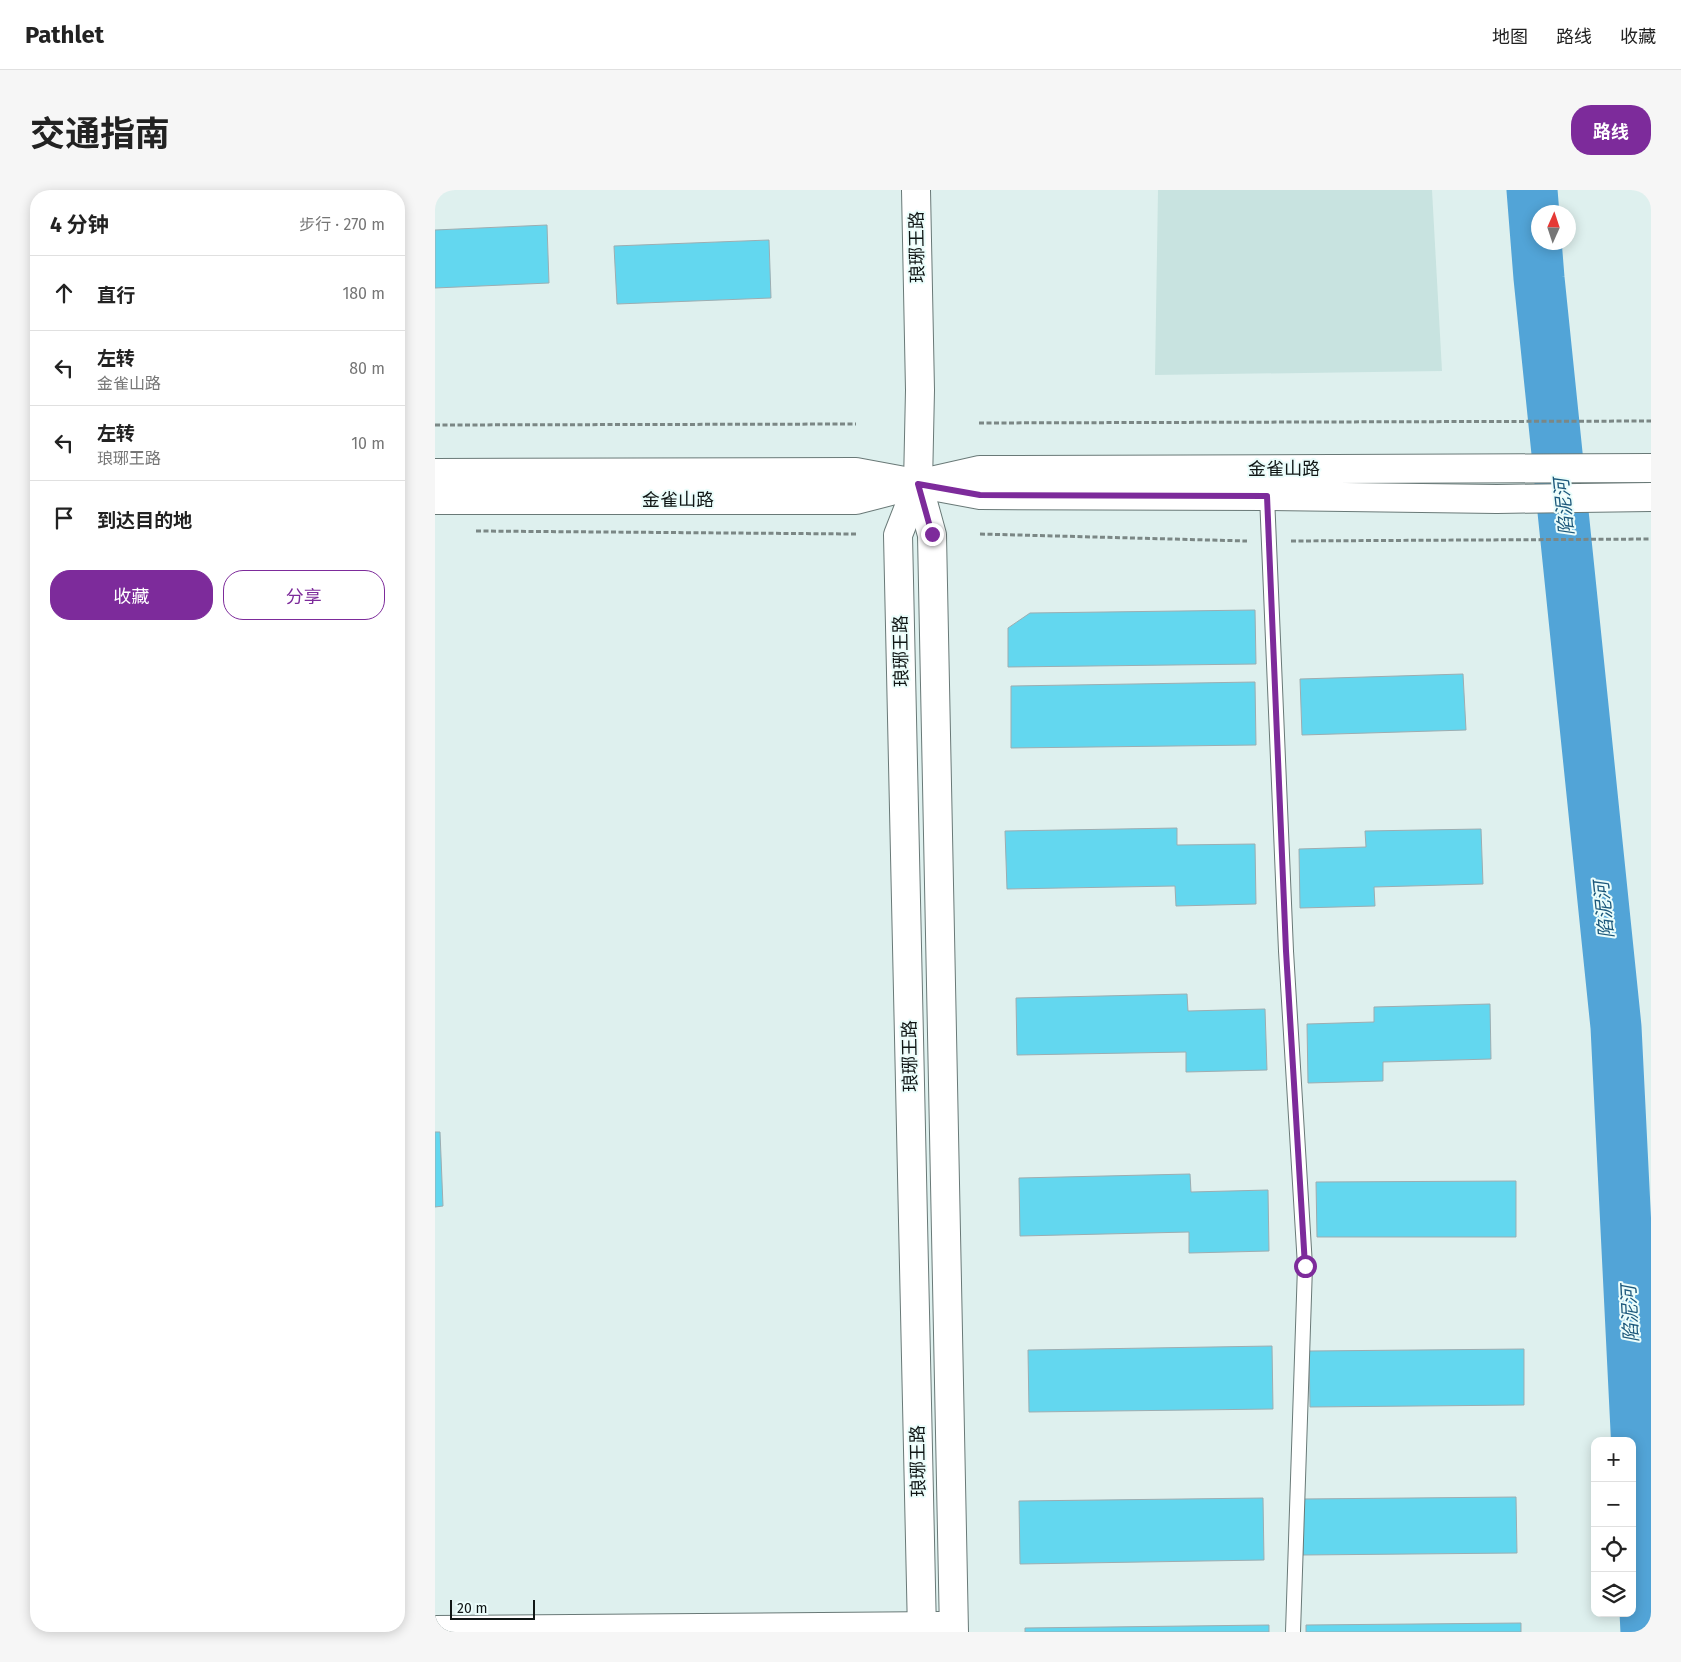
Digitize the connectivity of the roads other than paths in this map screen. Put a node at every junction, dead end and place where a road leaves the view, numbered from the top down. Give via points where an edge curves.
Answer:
1 (916, 190) edge
2 (1651, 468) edge
3 (435, 473) edge
4 (918, 484) junction
5 (1267, 496) junction
6 (1651, 497) edge
7 (435, 500) edge
8 (954, 1629) edge
9 (435, 1630) edge
10 (922, 1630) edge
11 (1293, 1632) edge

1 - 4 main road, 琅琊王路 via 920,390
2 - 4 main road, 金雀山路 via 980,470
3 - 4 main road, 金雀山路 via 856,472
4 - 5 main road, 金雀山路 via 980,495
4 - 7 main road, 金雀山路 via 856,500
4 - 8 main road, 琅琊王路 via 932,534
4 - 10 main road, 琅琊王路 via 898,535
5 - 6 main road, 金雀山路
5 - 11 lane via 1286,941 1305,1266
8 - 10 main road
9 - 10 main road

